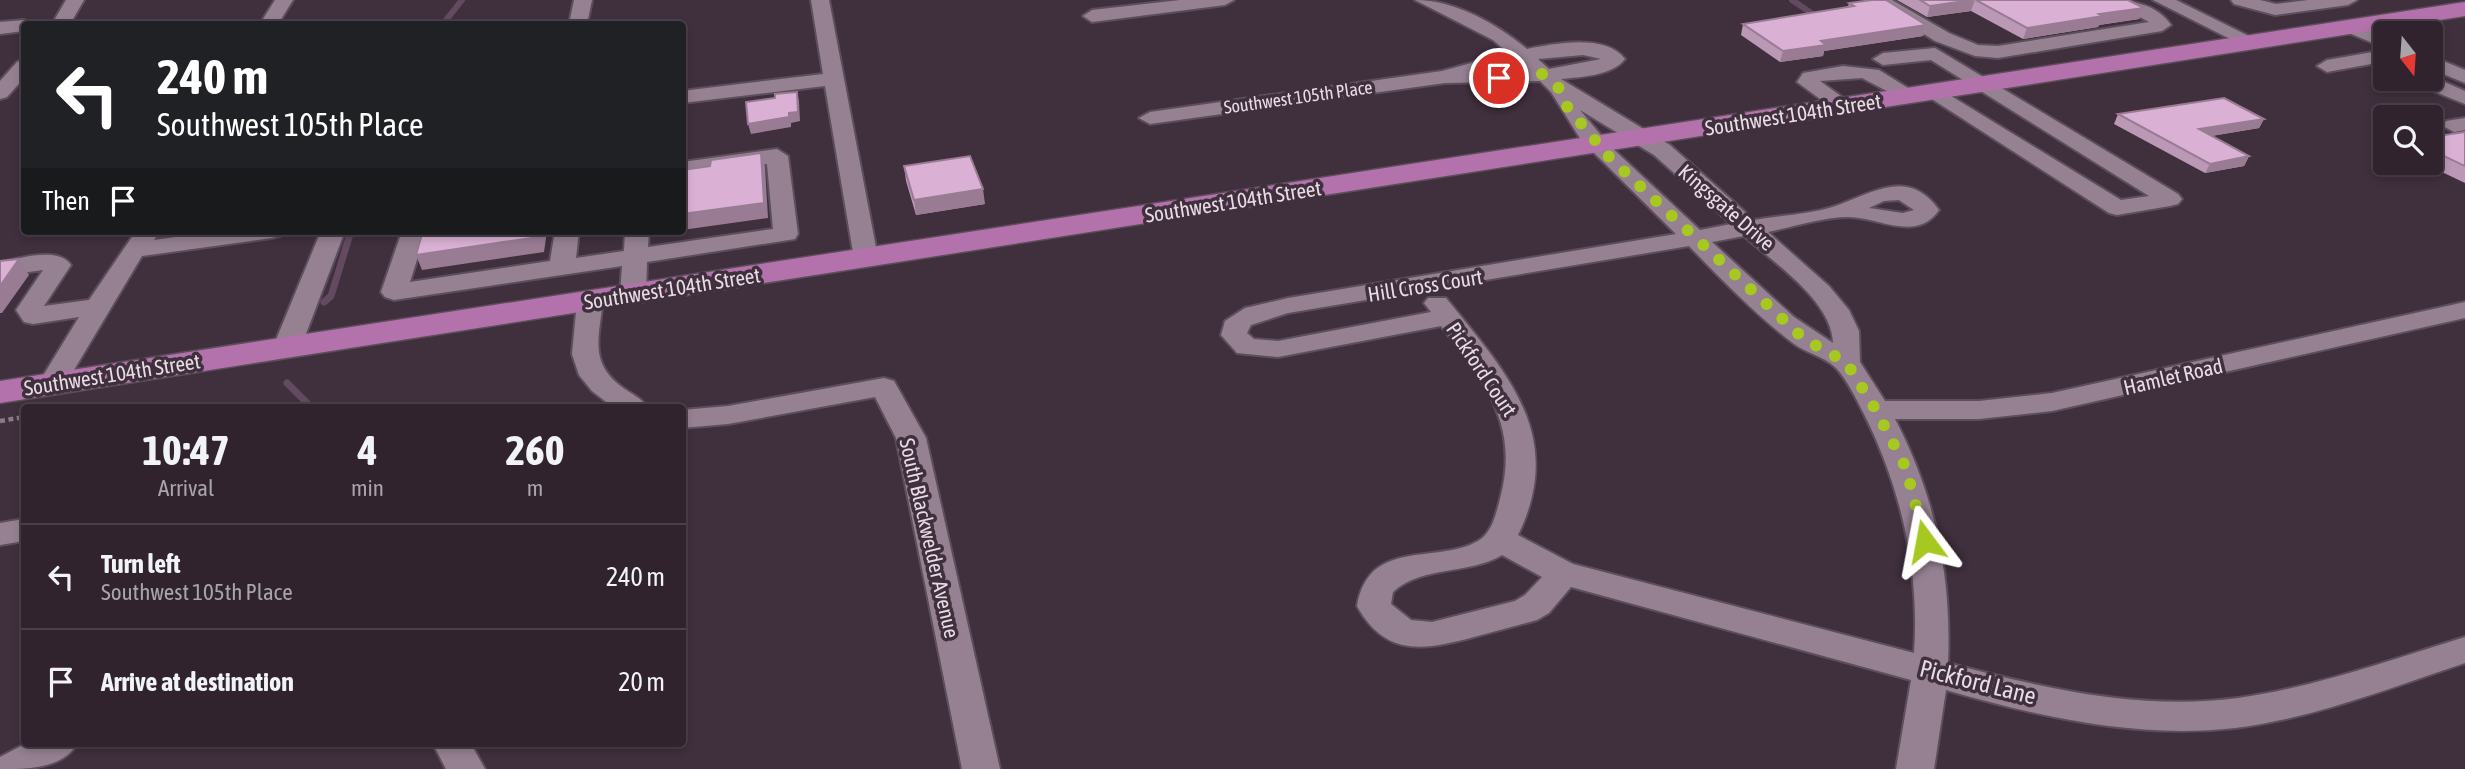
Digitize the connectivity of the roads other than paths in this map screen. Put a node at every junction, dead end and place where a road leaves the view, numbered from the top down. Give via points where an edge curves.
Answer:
1 (75, 0) edge
2 (284, 0) edge
3 (583, 0) edge
4 (820, 0) edge
5 (1225, 0) edge
6 (1424, 0) edge
7 (1879, 0) edge
8 (2117, 0) edge
9 (2162, 0) edge
10 (2199, 0) edge
11 (2240, 0) edge
12 (2348, 0) edge
13 (2465, 9) edge
14 (1092, 16) dead end
15 (63, 21) edge
16 (271, 21) edge
17 (579, 21) edge
18 (2423, 21) edge
19 (21, 26) edge
20 (0, 28) edge
21 (2373, 30) edge
22 (2282, 38) junction
23 (2253, 43) junction
24 (2443, 47) edge
25 (2465, 56) edge
26 (1525, 57) junction
27 (2373, 58) edge
28 (1884, 59) dead end
29 (2327, 66) dead end
30 (2443, 67) edge
31 (21, 69) edge
32 (1445, 77) junction
33 (2465, 77) edge
34 (834, 79) junction
35 (1552, 81) junction
36 (1983, 85) junction
37 (2443, 89) edge
38 (0, 93) edge
39 (1921, 94) junction
40 (686, 97) edge
41 (2465, 98) edge
42 (1842, 106) junction
43 (1150, 118) dead end
44 (1642, 137) junction
45 (1598, 144) junction
46 (686, 168) edge
47 (1848, 210) dead end
48 (1751, 228) junction
49 (214, 235) edge
50 (331, 235) edge
51 (413, 235) edge
52 (566, 235) edge
53 (637, 235) edge
54 (1695, 238) junction
55 (141, 240) edge
56 (635, 256) junction
57 (866, 258) junction
58 (562, 267) junction
59 (0, 269) edge
60 (1424, 287) junction
61 (404, 290) junction
62 (633, 294) junction
63 (590, 301) junction
64 (99, 306) junction
65 (2465, 310) edge
66 (1448, 317) junction
67 (391, 331) junction
68 (287, 348) junction
69 (1846, 362) junction
70 (52, 384) junction
71 (0, 392) edge
72 (628, 404) edge
73 (1876, 410) junction
74 (686, 419) edge
75 (21, 530) edge
76 (0, 534) edge
77 (1502, 540) junction
78 (1564, 573) junction
79 (2465, 650) edge
80 (1931, 672) junction
81 (52, 747) edge
82 (454, 747) edge
83 (12, 769) edge
84 (466, 769) edge
85 (981, 769) edge
86 (1915, 769) edge

1 - 15 street
2 - 16 street
3 - 17 street
4 - 34 street
5 - 14 street
6 - 26 street, Kingsgate Drive via 1486,27
7 - 8 street via 1955,44 1988,52 2162,26 2158,19
9 - 23 street
10 - 22 street
11 - 12 street via 2275,10
13 - 18 main road, Southwest 104th Street
19 - 20 street
21 - 22 main road, Southwest 104th Street via 2351,27
22 - 23 main road, Southwest 104th Street
23 - 36 main road, Southwest 104th Street
24 - 25 street
26 - 32 street, Southwest 105th Place
26 - 35 street, Kingsgate Drive
26 - 35 street, Southwest 105th Place via 1586,47 1606,51 1615,59
27 - 29 street
28 - 36 street via 1935,54
30 - 33 street
31 - 38 street
32 - 35 street, Southwest 105th Place
32 - 43 street, Southwest 105th Place
34 - 40 street
34 - 57 street
35 - 44 street, Kingsgate Drive
35 - 45 street, Kingsgate Drive
36 - 39 main road, Southwest 104th Street
36 - 39 street via 2170,199 2117,208
37 - 41 street
39 - 42 main road, Southwest 104th Street
39 - 42 street via 1868,70 1810,77 1807,82
42 - 44 main road, Southwest 104th Street
44 - 45 main road, Southwest 104th Street
44 - 48 street, Kingsgate Drive
45 - 54 street, Kingsgate Drive
45 - 57 main road, Southwest 104th Street
46 - 56 street via 777,156 786,234
47 - 48 street, Hill Cross Court
48 - 54 street, Hill Cross Court
48 - 69 street, Kingsgate Drive via 1837,311 1849,335
49 - 55 street
50 - 68 street
51 - 61 street via 394,292
52 - 58 street
53 - 56 street
54 - 60 street, Hill Cross Court
54 - 69 street, Kingsgate Drive via 1804,339
55 - 64 street
56 - 58 street
56 - 62 street
57 - 62 main road, Southwest 104th Street
58 - 61 street
59 - 64 street via 50,262 59,265 29,310 33,316
60 - 66 street, Pickford Court
60 - 66 street, Hill Cross Court via 1247,316 1238,321 1234,335 1247,347 1278,349
61 - 67 street
62 - 63 main road, Southwest 104th Street
63 - 67 main road, Southwest 104th Street
63 - 72 street via 588,372
64 - 70 street
65 - 73 street, Hamlet Road via 2052,402 1979,410
66 - 77 street, Pickford Court via 1505,396 1522,436 1514,503
67 - 68 main road, Southwest 104th Street
68 - 70 main road, Southwest 104th Street
69 - 73 street, Kingsgate Drive
70 - 71 main road, Southwest 104th Street
73 - 80 street, Kingsgate Drive via 1906,468 1922,527 1933,619
74 - 85 street, South Blackwelder Avenue via 884,387 911,438
75 - 76 street
77 - 78 street, Pickford Lane
77 - 78 street via 1486,551 1394,574 1377,587 1374,606 1392,628 1432,635 1525,611
78 - 80 street, Pickford Lane
79 - 80 street, Pickford Lane via 2263,709 2201,716 2083,706
80 - 86 street, Kingsgate Drive
81 - 83 street
82 - 84 street

